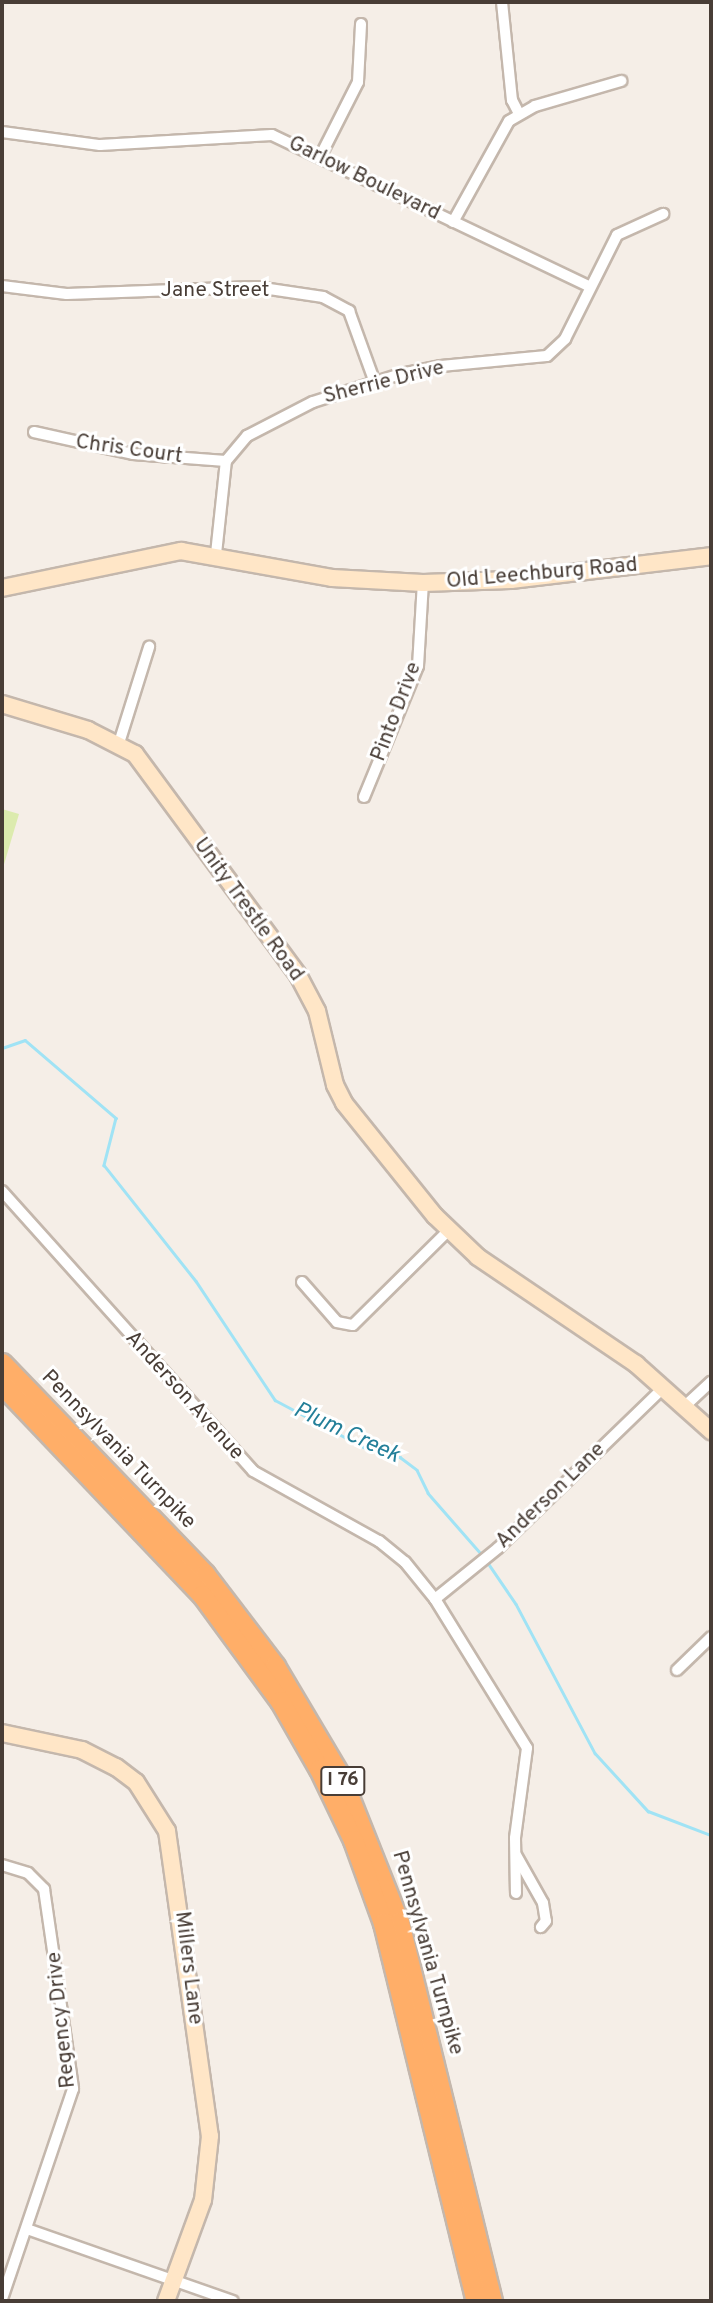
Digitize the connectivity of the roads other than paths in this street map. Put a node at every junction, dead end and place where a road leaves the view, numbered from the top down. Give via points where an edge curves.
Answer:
1 (502, 2) edge
2 (361, 24) dead end
3 (621, 81) dead end
4 (519, 114) junction
5 (2, 132) edge
6 (321, 155) junction
7 (663, 214) dead end
8 (453, 222) junction
9 (2, 286) edge
10 (588, 286) junction
11 (375, 383) junction
12 (34, 432) dead end
13 (226, 461) junction
14 (216, 554) junction
15 (711, 556) edge
16 (423, 583) junction
17 (2, 588) edge
18 (149, 647) dead end
19 (2, 704) edge
20 (118, 743) junction
21 (364, 797) dead end
22 (2, 1191) edge
23 (449, 1230) junction
24 (302, 1282) dead end
25 (2, 1363) edge
26 (711, 1382) edge
27 (2, 1385) edge
28 (664, 1387) junction
29 (687, 1405) junction
30 (711, 1431) edge
31 (435, 1599) junction
32 (711, 1637) edge
33 (677, 1670) dead end
34 (2, 1733) edge
35 (516, 1856) junction
36 (2, 1865) edge
37 (516, 1894) dead end
38 (541, 1927) dead end
39 (27, 2229) junction
40 (174, 2280) junction
41 (2, 2299) edge
42 (166, 2301) edge
43 (233, 2301) edge
44 (476, 2301) edge
45 (492, 2301) edge

1 - 4 street via 512,100
2 - 6 street via 358,82
3 - 4 street
4 - 8 street via 495,138
5 - 6 street, Garlow Boulevard via 100,145 261,134
6 - 8 street, Garlow Boulevard
7 - 10 street, Sherrie Drive via 617,235
8 - 10 street, Garlow Boulevard
9 - 11 street, Jane Street via 67,294 256,287 323,297 349,311
10 - 11 street, Sherrie Drive via 565,339 547,356 440,366
11 - 13 street, Sherrie Drive via 313,402 266,424 235,446
12 - 13 street, Chris Court via 133,454
13 - 14 street
14 - 16 street, Old Leechburg Road via 332,578
14 - 17 street, Old Leechburg Road via 161,553
15 - 16 street, Old Leechburg Road via 511,580
16 - 21 street, Pinto Drive via 418,666
18 - 20 street
19 - 20 street, Unity Trestle Road
20 - 23 street, Unity Trestle Road via 153,774 195,839 298,975 317,1011 335,1085 344,1103
22 - 31 street, Anderson Avenue via 253,1471 379,1541 405,1562
23 - 24 street via 353,1325 337,1322
23 - 28 street, Unity Trestle Road via 487,1264
25 - 45 highway, Pennsylvania Turnpike / I 76 via 205,1574 275,1667 342,1779 383,1875 402,1934
26 - 29 street
27 - 44 highway, Pennsylvania Turnpike / I 76 via 202,1595 280,1701 319,1769 383,1923
28 - 29 street, Unity Trestle Road
28 - 31 street, Anderson Lane via 498,1548
29 - 30 street, Unity Trestle Road
31 - 35 street, Anderson Avenue via 527,1748
32 - 33 street
34 - 40 street, Millers Lane via 82,1751 116,1767 136,1782 167,1831 210,2136 203,2200
35 - 37 street, Anderson Avenue
35 - 38 street via 543,1903 546,1922
36 - 39 street, Regency Drive via 28,1873 44,1889 72,2069 70,2101
39 - 40 street
39 - 41 street, Regency Drive
40 - 42 street, Millers Lane
40 - 43 street

